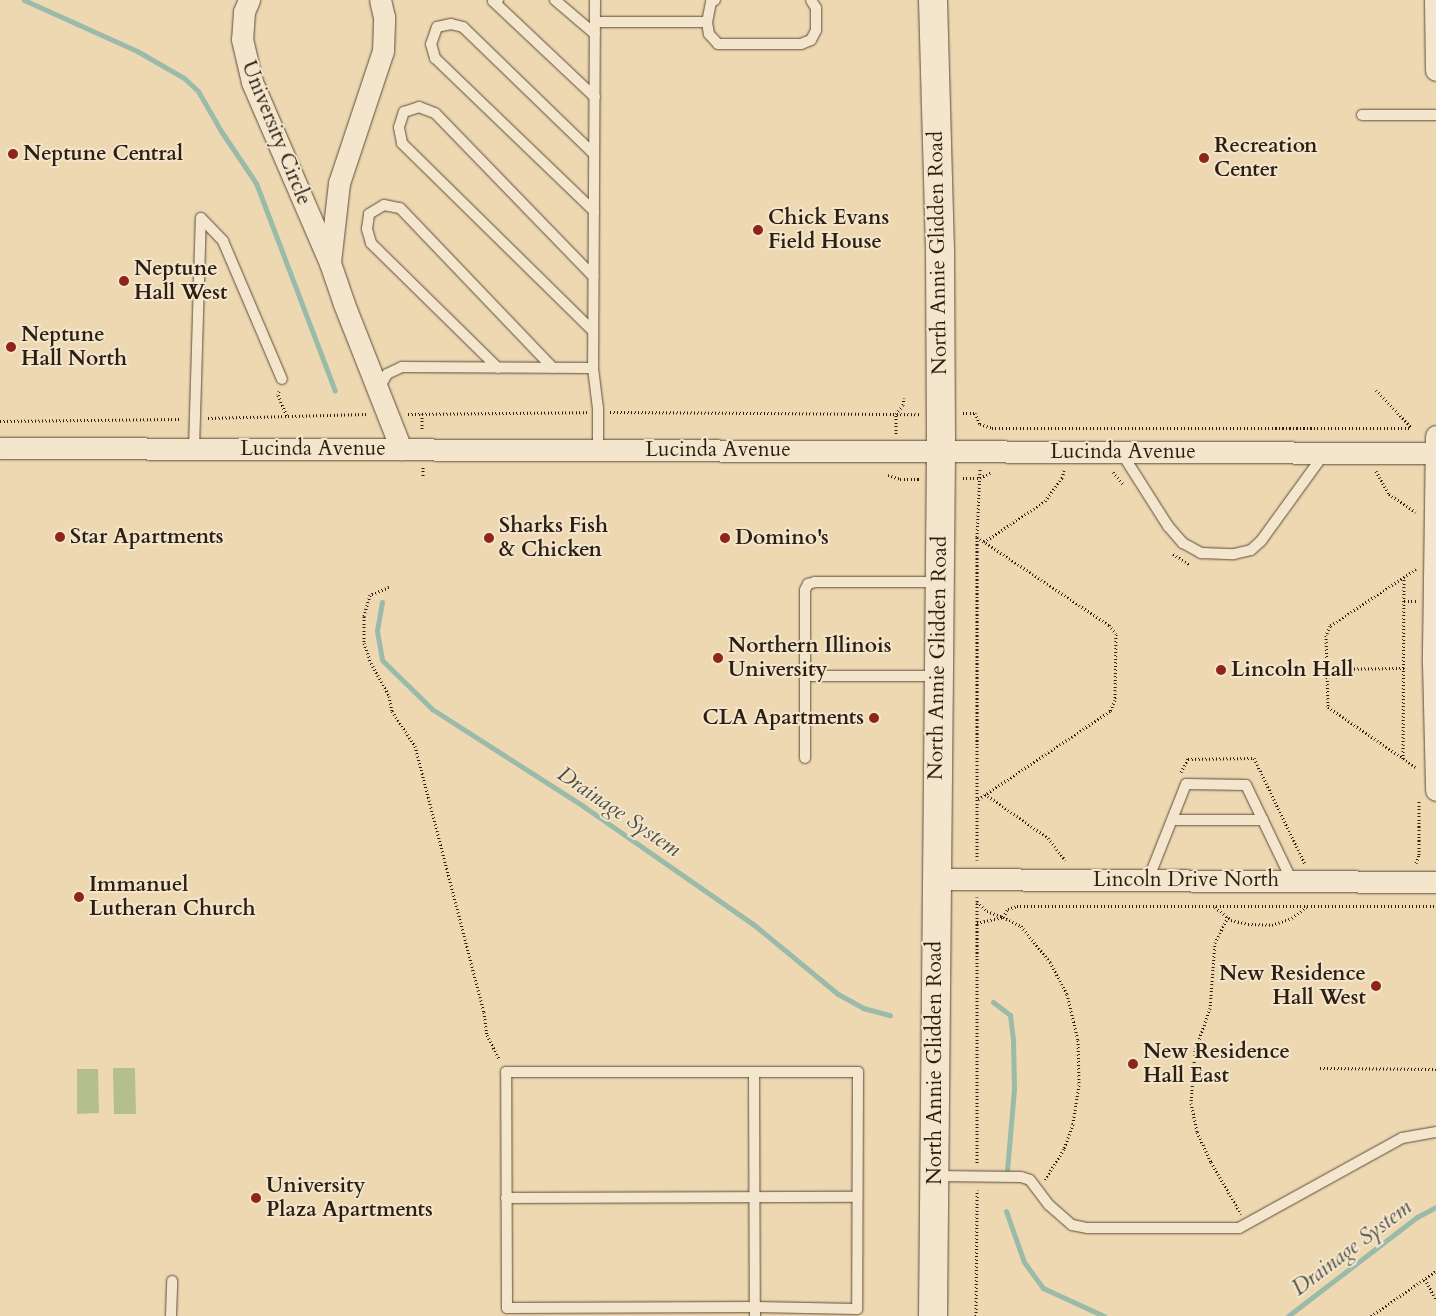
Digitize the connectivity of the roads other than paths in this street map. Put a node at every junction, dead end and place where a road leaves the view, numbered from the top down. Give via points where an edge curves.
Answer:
1 (250, 0) edge
2 (380, 0) edge
3 (498, 0) edge
4 (555, 0) edge
5 (595, 0) edge
6 (714, 0) edge
7 (811, 0) edge
8 (933, 0) edge
9 (1435, 0) edge
10 (595, 22) junction
11 (707, 22) junction
12 (595, 34) junction
13 (1436, 70) edge
14 (594, 97) junction
15 (1362, 115) dead end
16 (1436, 115) edge
17 (594, 154) junction
18 (594, 211) junction
19 (330, 262) junction
20 (594, 277) junction
21 (593, 331) junction
22 (498, 368) junction
23 (553, 368) junction
24 (593, 368) junction
25 (282, 379) road end
26 (378, 389) junction
27 (1435, 447) edge
28 (0, 448) edge
29 (194, 449) junction
30 (400, 449) junction
31 (598, 450) junction
32 (1120, 451) junction
33 (941, 452) junction
34 (1324, 454) junction
35 (939, 582) junction
36 (1435, 663) edge
37 (805, 676) junction
38 (938, 676) junction
39 (805, 758) dead end
40 (1428, 794) edge
41 (1172, 820) junction
42 (1263, 820) junction
43 (1299, 874) junction
44 (936, 879) junction
45 (1148, 880) junction
46 (1436, 882) edge
47 (754, 1072) junction
48 (1436, 1132) edge
49 (934, 1176) junction
50 (858, 1197) junction
51 (506, 1198) junction
52 (755, 1198) junction
53 (172, 1281) dead end
54 (755, 1311) edge
55 (171, 1316) edge
56 (933, 1316) edge

1 - 19 street, University Circle via 244,12 242,30 246,64
2 - 19 street, University Circle via 384,45 339,183
3 - 14 lane via 493,1
4 - 12 lane
5 - 10 lane
6 - 11 lane
7 - 11 lane via 816,8 816,30 811,40 800,44 718,44 709,34
8 - 33 main road, North Annie Glidden Road via 940,251
9 - 13 street
10 - 11 lane
10 - 12 lane
12 - 14 lane
14 - 17 lane
15 - 16 lane
17 - 18 lane
17 - 18 lane via 462,26 437,27 430,44 435,58
18 - 20 lane
19 - 26 street, University Circle
20 - 21 lane
20 - 21 lane via 435,113 419,107 404,112 399,127 402,143
21 - 24 lane
22 - 23 lane
22 - 23 lane via 371,243 367,229 369,214 384,205 400,208
22 - 26 lane via 402,367 387,374
23 - 24 lane
24 - 31 lane
25 - 29 lane via 223,241 201,218
26 - 30 street, University Circle
27 - 34 street, Lucinda Avenue
27 - 36 street
28 - 29 street, Lucinda Avenue
29 - 30 street, Lucinda Avenue
30 - 31 street, Lucinda Avenue
31 - 33 street, Lucinda Avenue
32 - 33 street, Lucinda Avenue
32 - 34 street, Lucinda Avenue
32 - 34 lane via 1182,544 1201,552 1234,554 1251,550 1261,540
33 - 35 main road, North Annie Glidden Road
35 - 37 lane via 808,584 805,590
35 - 38 main road, North Annie Glidden Road
36 - 40 street
37 - 38 lane
37 - 39 lane
38 - 44 main road, North Annie Glidden Road
41 - 42 lane
41 - 42 lane via 1186,784 1246,785
41 - 45 lane
42 - 43 lane
43 - 45 street, Lincoln Drive North
43 - 46 street, Lincoln Drive North
44 - 45 street, Lincoln Drive North
44 - 49 main road, North Annie Glidden Road
47 - 50 lane via 858,1072
47 - 51 lane via 506,1072
47 - 52 lane
48 - 49 lane via 1402,1138 1239,1228 1072,1225 1049,1205 1030,1180 1020,1177
49 - 56 main road, North Annie Glidden Road
50 - 52 lane
50 - 54 lane via 857,1309
51 - 52 lane
51 - 54 lane via 507,1308
52 - 54 lane
53 - 55 lane

